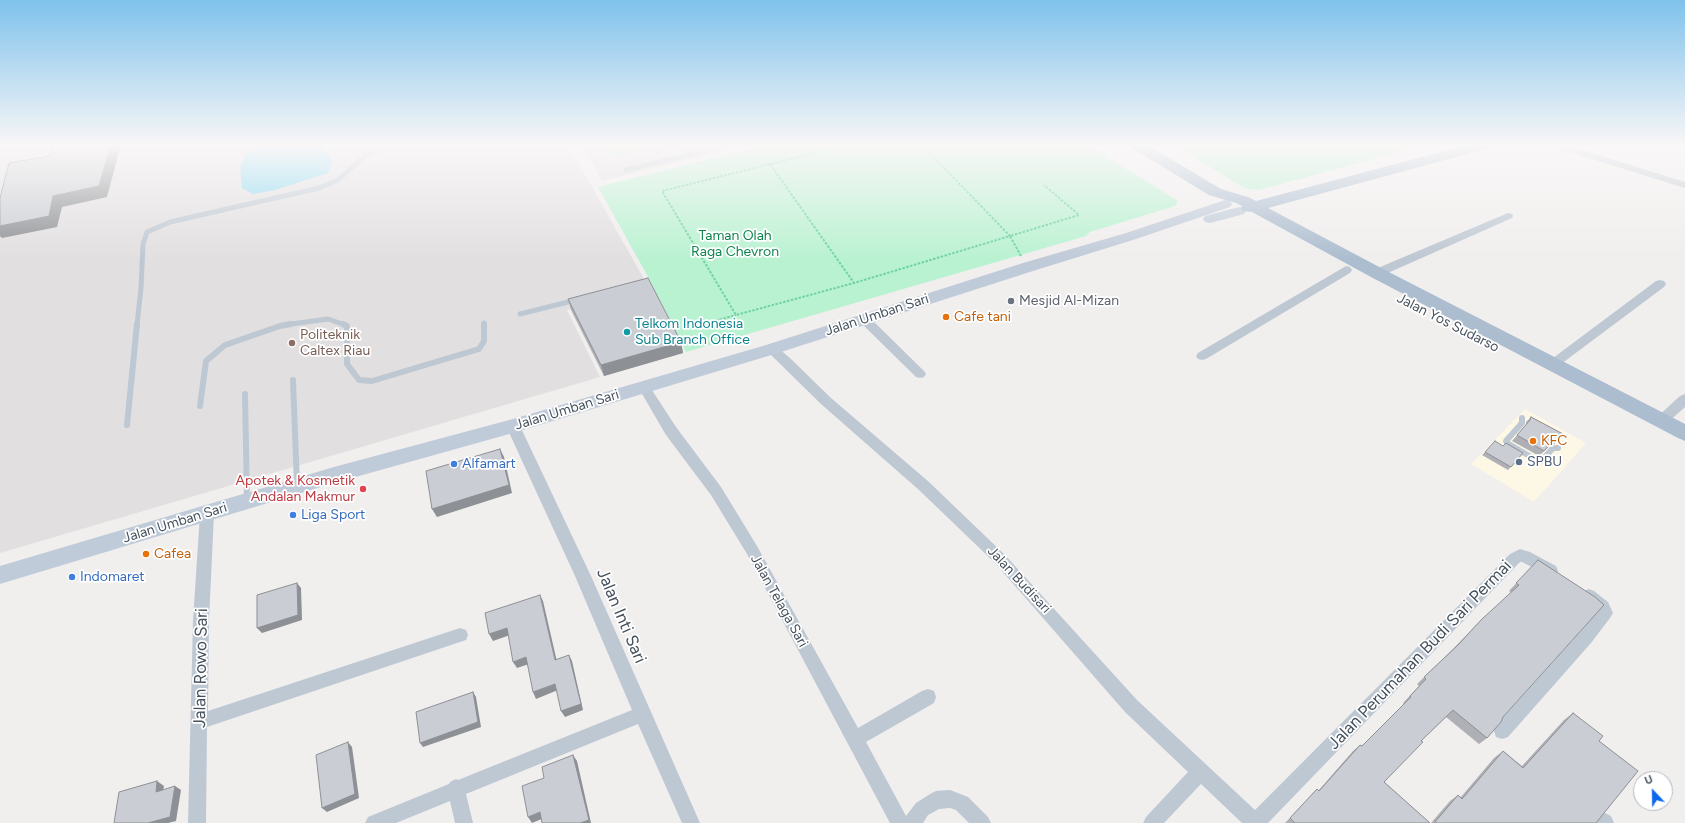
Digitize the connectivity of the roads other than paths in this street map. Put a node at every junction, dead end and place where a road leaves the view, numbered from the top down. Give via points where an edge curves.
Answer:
1 (332, 182) edge
2 (1200, 182) edge
3 (1312, 182) edge
4 (1323, 182) edge
5 (1235, 203) junction
6 (1508, 216) dead end
7 (1346, 270) junction
8 (1377, 273) junction
9 (1660, 284) dead end
10 (572, 301) edge
11 (520, 314) dead end
12 (864, 319) junction
13 (484, 323) dead end
14 (772, 349) junction
15 (1202, 356) dead end
16 (1553, 364) junction
17 (920, 374) dead end
18 (293, 380) dead end
19 (644, 387) junction
20 (245, 394) dead end
21 (1685, 399) edge
22 (200, 406) dead end
23 (1625, 409) junction
24 (1522, 418) dead end
25 (1661, 421) junction
26 (127, 425) dead end
27 (513, 426) junction
28 (1685, 433) edge
29 (1685, 447) edge
30 (1558, 448) dead end
31 (297, 486) junction
32 (247, 501) junction
33 (207, 514) junction
34 (0, 575) edge
35 (460, 635) dead end
36 (928, 697) dead end
37 (642, 714) junction
38 (199, 722) junction
39 (1502, 731) edge
40 (855, 739) junction
41 (1200, 772) junction
42 (456, 788) junction
43 (383, 821) edge
44 (197, 823) edge
45 (464, 823) edge
46 (691, 823) edge
47 (900, 823) edge
48 (912, 823) edge
49 (982, 823) edge
50 (1152, 823) edge
51 (1255, 823) edge

1 - 26 lane via 319,188 170,222 147,232 143,244
2 - 5 main road, Jalan Yos Sudarso
3 - 5 main road
4 - 5 main road
5 - 7 main road, Jalan Yos Sudarso
5 - 8 main road, Jalan Yos Sudarso
5 - 12 main road, Jalan Umban Sari via 1158,232 1131,236
6 - 8 street
7 - 15 street
7 - 23 main road, Jalan Yos Sudarso
8 - 16 main road, Jalan Yos Sudarso
9 - 16 street
10 - 11 lane
12 - 14 main road, Jalan Umban Sari
12 - 17 street
13 - 22 lane via 484,341 479,348 372,381 359,380 347,364 347,326 328,319 280,326 225,345 206,361
14 - 19 main road, Jalan Umban Sari
14 - 41 street, Jalan Budisari via 826,401 924,486 1000,559 1131,706
16 - 23 main road, Jalan Yos Sudarso
18 - 31 lane
19 - 27 main road, Jalan Umban Sari
19 - 40 street, Jalan Telaga Sari via 670,431 716,491 752,550
20 - 32 lane
21 - 25 street
23 - 25 main road, Jalan Yos Sudarso
23 - 29 main road, Jalan Yos Sudarso
24 - 30 lane via 1522,423 1507,443 1538,461 1542,461 1553,448
25 - 28 main road, Jalan Yos Sudarso
27 - 31 main road, Jalan Umban Sari
27 - 37 street, Jalan Inti Sari via 583,576
31 - 32 main road, Jalan Umban Sari
32 - 33 main road, Jalan Umban Sari
33 - 34 main road, Jalan Umban Sari
33 - 38 street, Jalan Rowo Sari
35 - 38 street
36 - 40 street
37 - 42 street
37 - 46 street, Jalan Inti Sari
38 - 44 street, Jalan Rowo Sari
39 - 51 street, Jalan Perumahan Budi Sari Permai via 1605,613 1603,607 1525,556 1516,558
40 - 47 street, Jalan Telaga Sari
41 - 50 street
41 - 51 street, Jalan Budisari
42 - 43 street
42 - 45 street
48 - 49 street via 922,809 936,800 950,799 962,803

